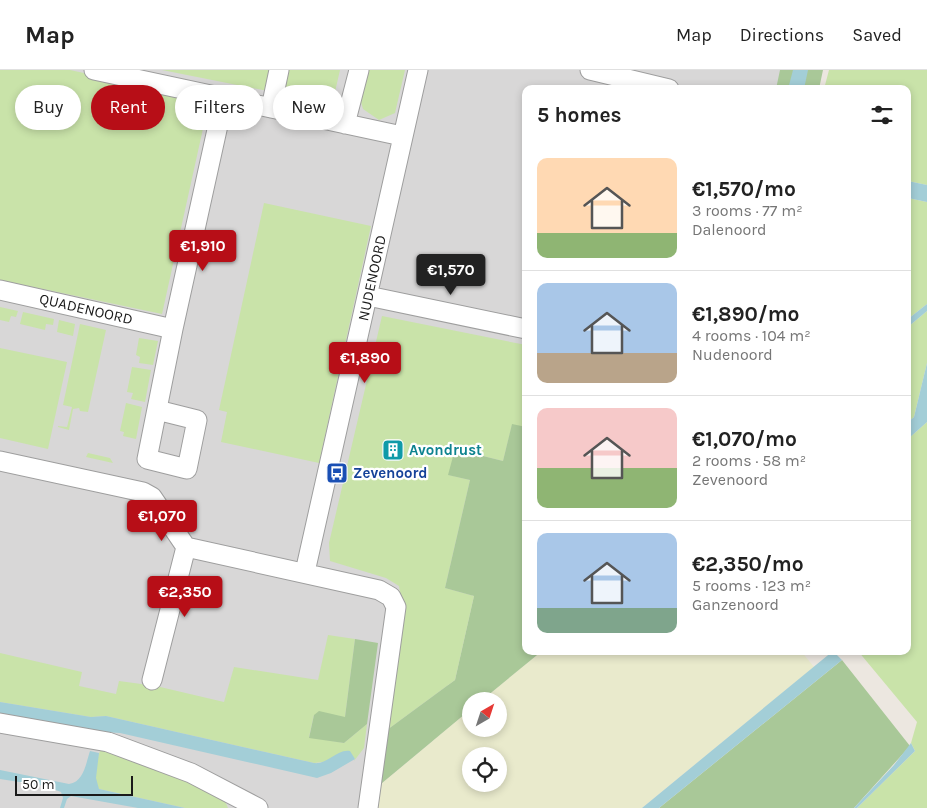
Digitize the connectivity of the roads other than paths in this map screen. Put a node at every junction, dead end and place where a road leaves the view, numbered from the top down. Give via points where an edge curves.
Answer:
1 (94, 70) edge
2 (279, 70) edge
3 (359, 70) edge
4 (418, 70) edge
5 (590, 70) edge
6 (652, 85) edge
7 (175, 87) edge
8 (263, 106) edge
9 (271, 108) junction
10 (345, 124) junction
11 (217, 130) edge
12 (402, 136) junction
13 (0, 290) edge
14 (368, 296) junction
15 (172, 328) junction
16 (522, 329) edge
17 (157, 410) dead end
18 (0, 461) edge
19 (186, 547) junction
20 (305, 572) junction
21 (152, 680) dead end
22 (0, 723) edge
23 (248, 806) edge
24 (368, 808) edge

1 - 7 street
2 - 9 street
3 - 10 street
4 - 12 street, NUDENOORD
5 - 6 street
8 - 9 street
9 - 10 street
10 - 12 street
11 - 15 street
12 - 14 street, NUDENOORD
13 - 15 street, QUADENOORD
14 - 16 street
14 - 20 street, NUDENOORD
15 - 17 street
18 - 19 street via 143,492 152,498
19 - 20 street
19 - 21 street
20 - 24 street via 379,590 391,598 396,607
22 - 23 street via 108,742 191,773

